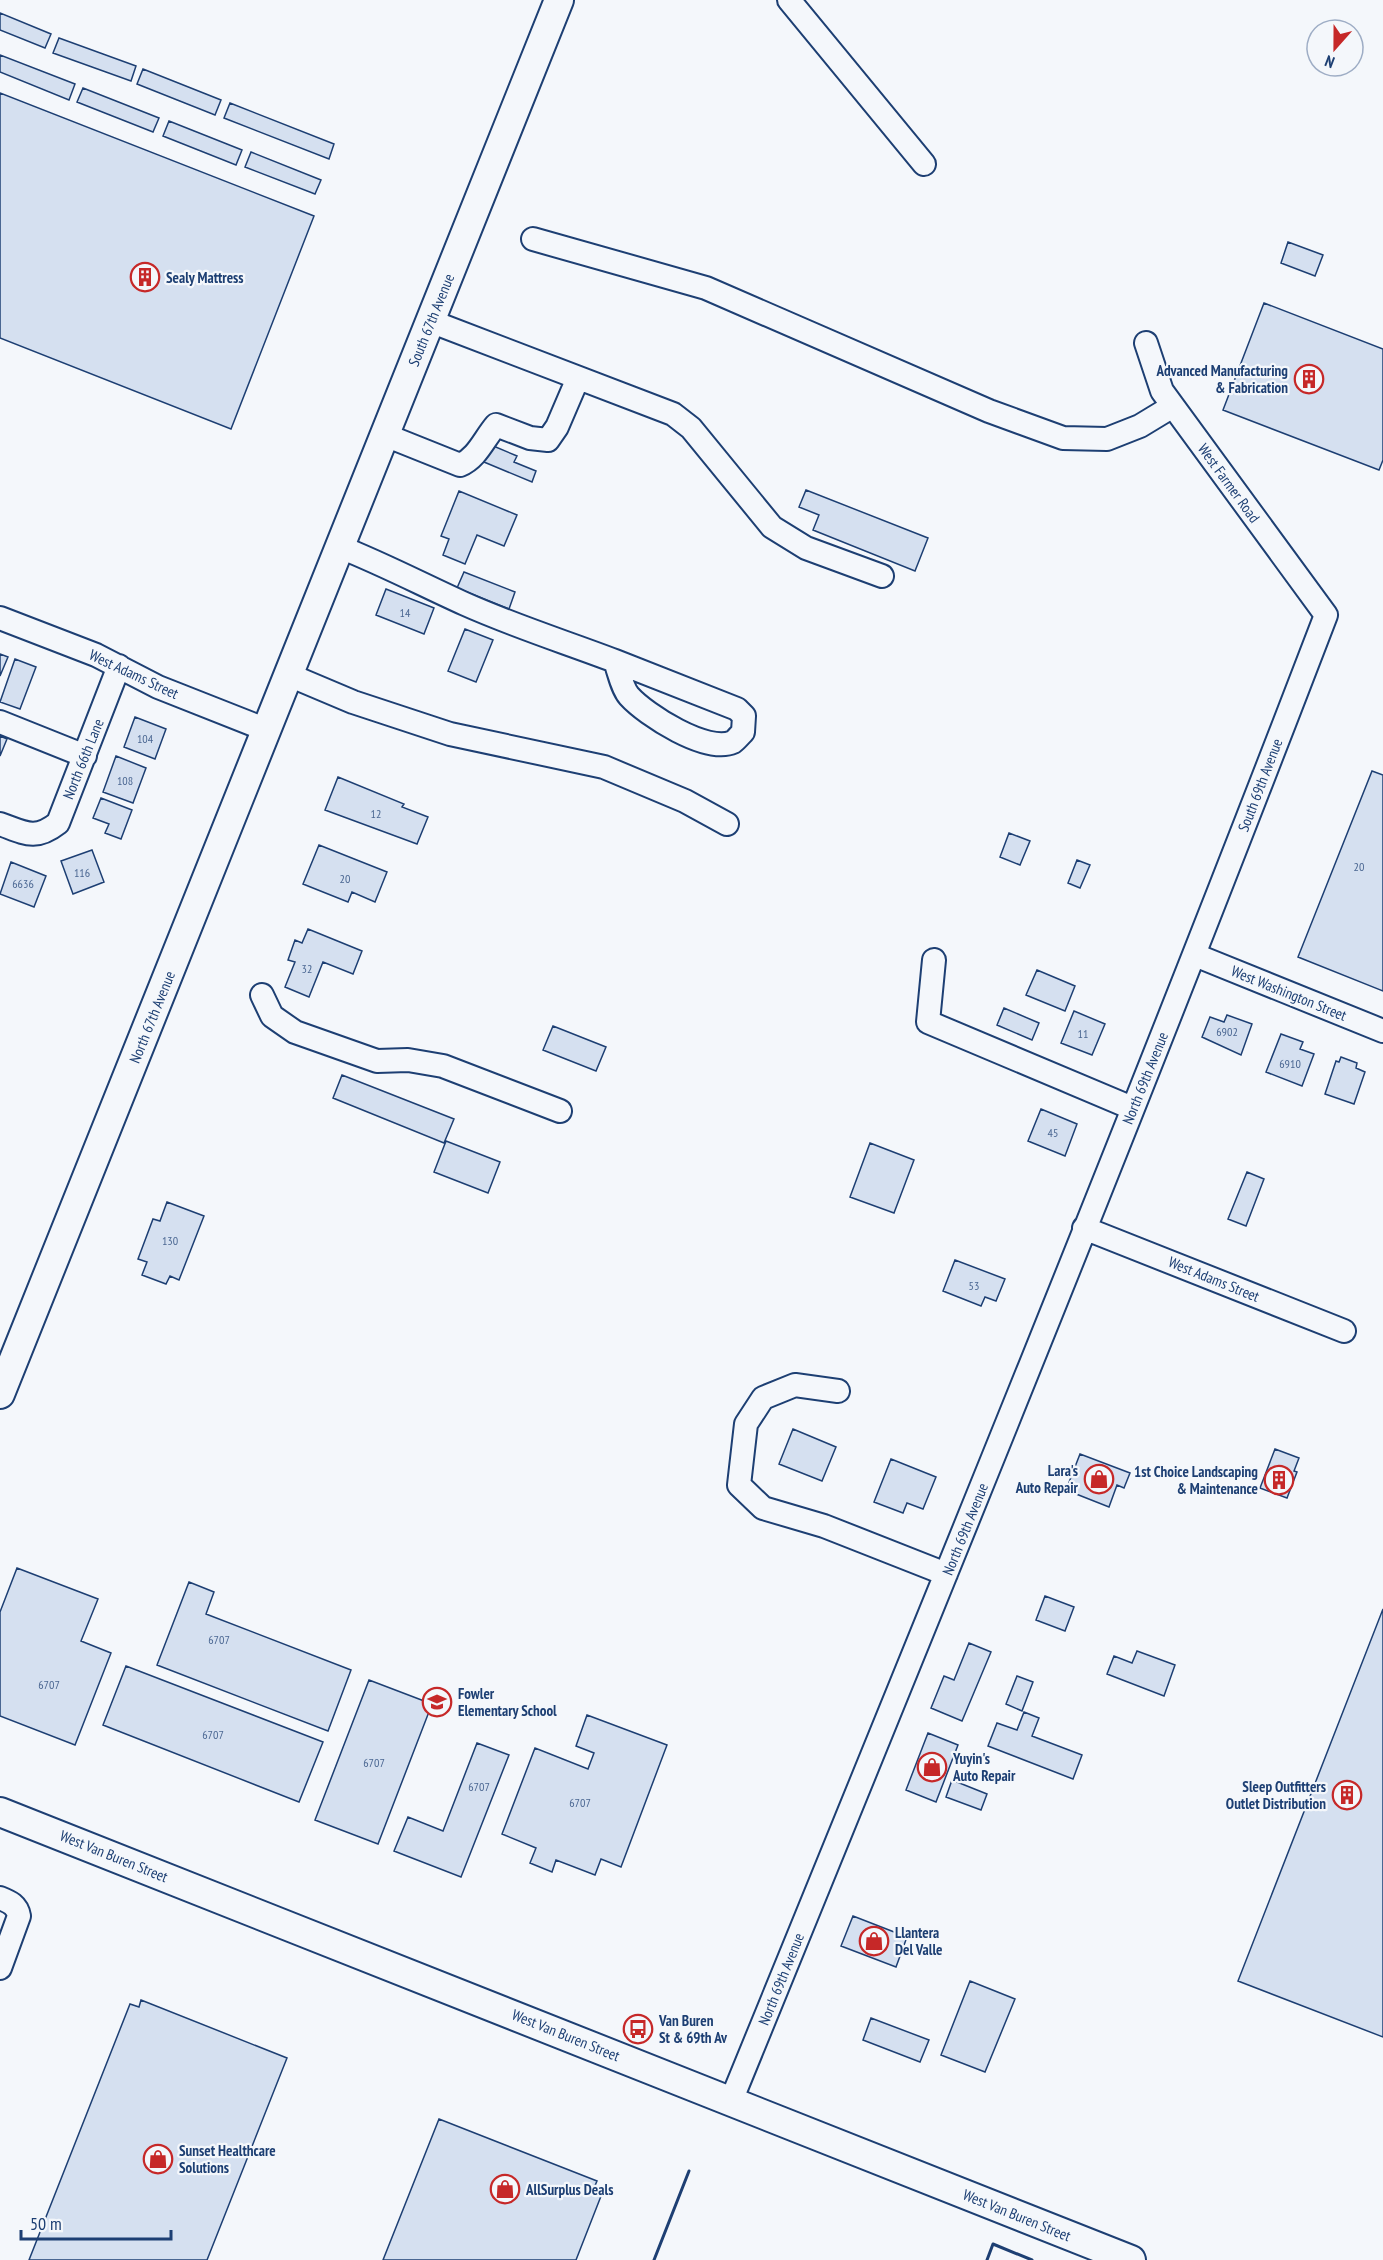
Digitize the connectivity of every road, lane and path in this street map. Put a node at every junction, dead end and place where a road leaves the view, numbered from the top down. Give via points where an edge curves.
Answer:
1 (559, 0) edge
2 (789, 0) edge
3 (924, 164) dead end
4 (533, 239) dead end
5 (430, 321) junction
6 (1146, 343) dead end
7 (578, 378) junction
8 (1173, 406) junction
9 (385, 435) junction
10 (340, 547) junction
11 (882, 576) dead end
12 (1326, 615) joint
13 (0, 618) edge
14 (303, 639) joint
15 (615, 661) junction
16 (119, 666) junction
17 (289, 675) junction
18 (0, 722) edge
19 (267, 730) junction
20 (85, 756) junction
21 (0, 824) edge
22 (727, 824) dead end
23 (1195, 955) junction
24 (934, 960) dead end
25 (262, 995) dead end
26 (1383, 1031) edge
27 (1132, 1108) junction
28 (560, 1111) dead end
29 (1084, 1227) junction
30 (1344, 1331) dead end
31 (838, 1391) dead end
32 (0, 1394) edge
33 (946, 1574) junction
34 (0, 1812) edge
35 (0, 1898) edge
36 (0, 1905) edge
37 (0, 1916) edge
38 (0, 1968) edge
39 (731, 2101) junction
40 (1131, 2260) edge

1 - 5 main road, South 67th Avenue
2 - 3 street
4 - 8 street via 706,288 989,411 1063,438 1107,439 1140,426
5 - 7 street
5 - 9 main road, South 67th Avenue
6 - 8 street, West Farmer Road via 1162,392
7 - 9 street via 548,440 530,438 496,425 472,461 460,465
7 - 11 street via 673,414 691,428 772,527 806,548
8 - 12 street, West Farmer Road
9 - 10 main road, South 67th Avenue
10 - 14 main road, South 67th Avenue
10 - 15 street via 466,604
12 - 23 street, South 69th Avenue
13 - 16 street, West Adams Street
14 - 17 main road, North 67th Avenue
15 - 15 street via 737,709 744,716 743,732 733,742 713,744 687,735 646,712 627,694
16 - 19 street, West Adams Street via 158,687
16 - 20 street, North 66th Lane
17 - 19 main road, North 67th Avenue
17 - 22 street via 353,702 450,734 604,767 685,801
18 - 20 street
19 - 32 main road, North 67th Avenue
20 - 21 street, North 66th Lane via 58,823 46,832 30,835
23 - 26 street, West Washington Street
23 - 27 street, North 69th Avenue
24 - 27 street via 928,1022
25 - 28 street via 272,1016 295,1032 377,1061 408,1060 443,1066
27 - 29 street, North 69th Avenue
29 - 30 street, West Adams Street
29 - 33 street, North 69th Avenue
31 - 33 street via 795,1385 763,1398 746,1424 739,1485 763,1508 824,1526
33 - 39 street, North 69th Avenue
34 - 39 main road, West Van Buren Street
35 - 38 street via 12,1902 19,1917
36 - 37 street
39 - 40 main road, West Van Buren Street

